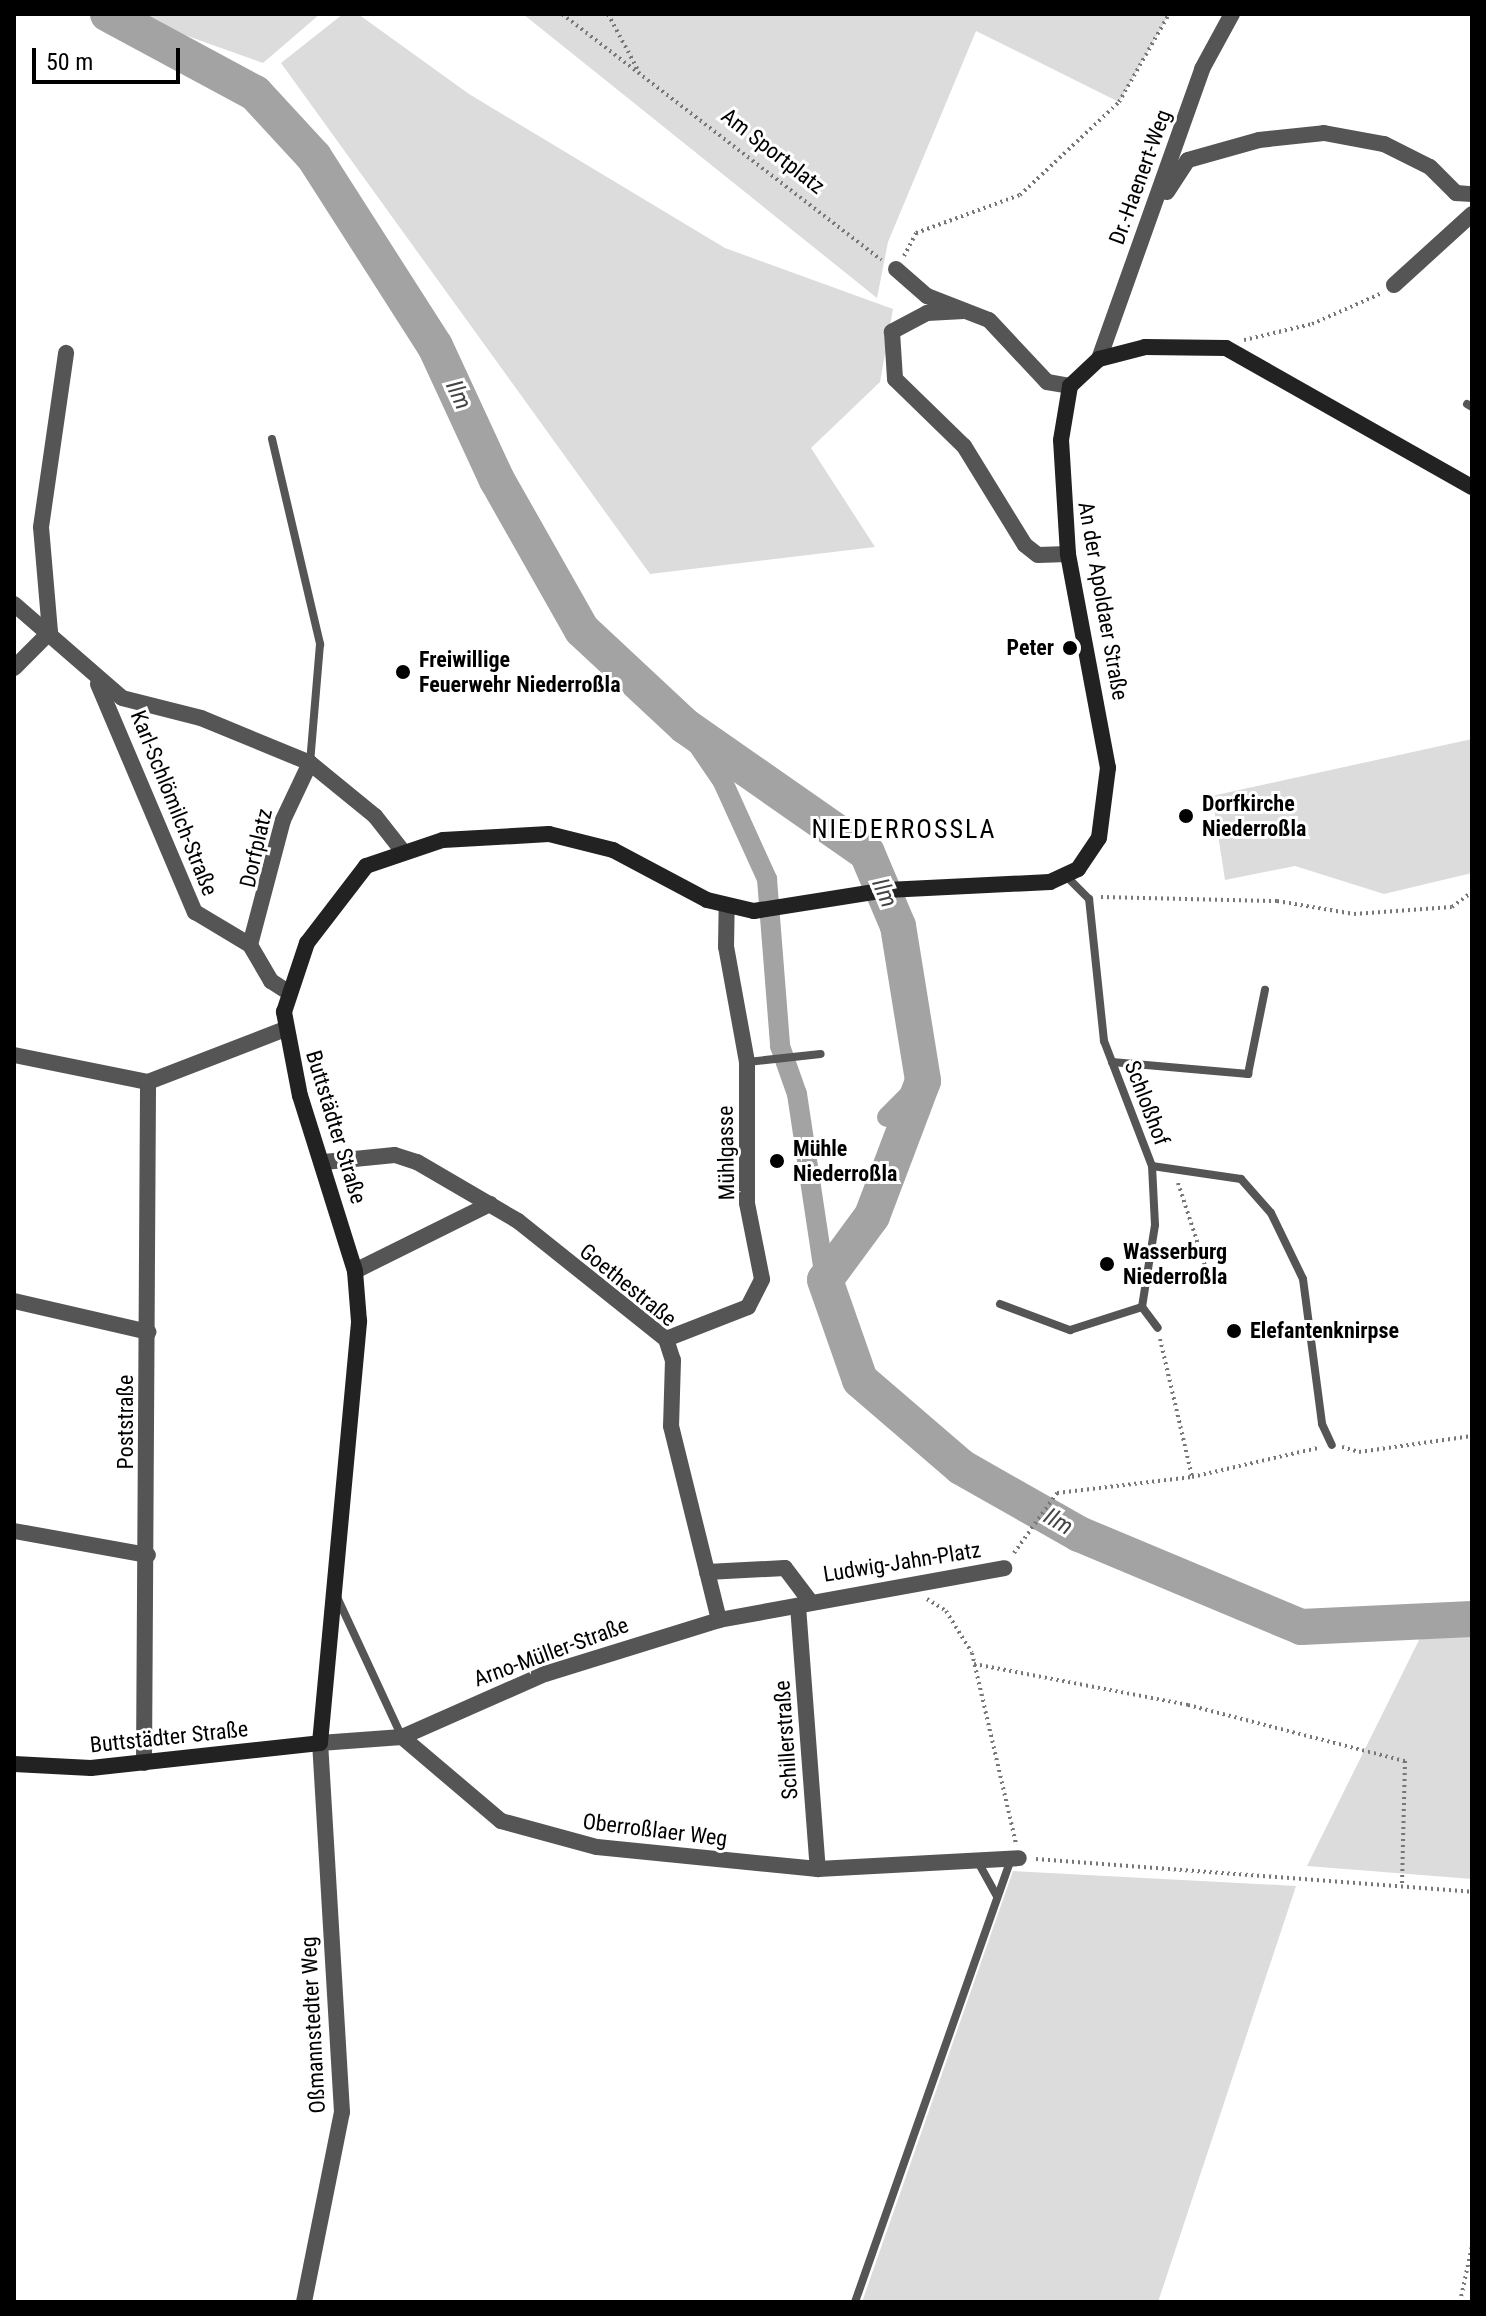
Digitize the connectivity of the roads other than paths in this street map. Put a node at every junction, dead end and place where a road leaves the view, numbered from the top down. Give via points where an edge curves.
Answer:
1 (1232, 14) edge
2 (1472, 194) edge
3 (1153, 211) junction
4 (1472, 214) edge
5 (896, 269) road end
6 (1394, 285) road end
7 (964, 311) junction
8 (66, 353) dead end
9 (1099, 359) junction
10 (1070, 386) junction
11 (272, 439) dead end
12 (1472, 487) edge
13 (1068, 554) junction
14 (14, 604) edge
15 (50, 632) junction
16 (14, 668) edge
17 (97, 682) junction
18 (310, 763) junction
19 (401, 849) junction
20 (1066, 876) junction
21 (727, 908) junction
22 (250, 945) junction
23 (1265, 990) dead end
24 (288, 992) junction
25 (285, 1029) junction
26 (821, 1054) dead end
27 (14, 1055) edge
28 (747, 1062) junction
29 (1112, 1062) junction
30 (148, 1082) junction
31 (324, 1162) junction
32 (1152, 1166) junction
33 (490, 1204) junction
34 (355, 1271) junction
35 (14, 1301) edge
36 (1000, 1304) dead end
37 (1142, 1307) junction
38 (1158, 1328) road end
39 (148, 1332) junction
40 (666, 1339) junction
41 (1332, 1445) road end
42 (14, 1531) edge
43 (148, 1555) junction
44 (1004, 1568) dead end
45 (707, 1572) junction
46 (336, 1594) junction
47 (803, 1603) junction
48 (719, 1620) junction
49 (402, 1737) junction
50 (320, 1743) junction
51 (144, 1763) junction
52 (14, 1764) edge
53 (1015, 1859) joint
54 (978, 1862) junction
55 (818, 1869) junction
56 (996, 1895) junction
57 (304, 2302) edge
58 (855, 2302) edge

1 - 3 street, Dr.-Haenert-Weg via 1202,69
2 - 3 street via 1456,193 1430,167 1384,144 1324,133 1259,140 1188,160
3 - 9 street, Dr.-Haenert-Weg
4 - 6 street
5 - 7 street via 927,296
7 - 10 street via 989,320 1047,382
7 - 13 street via 927,313 892,332 895,379 964,446 1025,545 1038,555
8 - 15 street via 41,527
9 - 10 main road
9 - 12 main road via 1145,347 1226,348
10 - 13 main road, An der Apoldaer Straße via 1061,440
11 - 18 lane via 320,644
13 - 20 main road, An der Apoldaer Straße via 1108,768 1099,838 1089,858
14 - 15 street
15 - 16 street
15 - 17 street
17 - 18 street via 122,698 201,718
17 - 22 street, Karl-Schlömilch-Straße via 189,903 216,931
18 - 19 street via 375,816
18 - 22 street, Dorfplatz via 283,820
19 - 21 main road, Buttstädter Straße via 488,835 581,838
19 - 24 main road, Buttstädter Straße via 348,882 307,943
20 - 21 main road, Buttstädter Straße
20 - 29 lane, Schloßhof via 1089,899
21 - 28 street, Mühlgasse via 726,947
22 - 24 street via 271,981
23 - 29 lane via 1248,1074
24 - 25 main road, Buttstädter Straße
25 - 30 street
25 - 31 main road, Buttstädter Straße
26 - 28 lane
27 - 30 street
28 - 40 street, Mühlgasse via 747,1203 762,1279 757,1297
29 - 32 lane, Schloßhof
30 - 39 street, Poststraße
31 - 33 street, Goethestraße via 395,1155
31 - 34 main road, Buttstädter Straße
32 - 37 lane via 1155,1225
32 - 41 lane, Schloßhof via 1241,1179 1271,1213 1303,1279 1322,1424
33 - 34 street
33 - 40 street, Goethestraße
34 - 46 main road, Buttstädter Straße via 359,1321
35 - 39 street
36 - 37 lane via 1070,1330
37 - 38 lane
39 - 43 street, Poststraße
40 - 45 street, Goethestraße via 673,1360 671,1426
42 - 43 street
43 - 51 street, Poststraße
44 - 47 street, Ludwig-Jahn-Platz
45 - 47 street, Ludwig-Jahn-Platz via 785,1568
45 - 48 street, Goethestraße
46 - 49 lane
46 - 50 main road, Buttstädter Straße
47 - 48 street, Ludwig-Jahn-Platz
47 - 55 street, Schillerstraße
48 - 49 street, Arno-Müller-Straße via 545,1674
49 - 50 street
49 - 55 street, Oberroßlaer Weg via 478,1804 522,1828 597,1847
50 - 51 main road, Buttstädter Straße
50 - 57 street, Oßmannstedter Weg via 342,2112
51 - 52 main road, Buttstädter Straße
53 - 54 street, Oberroßlaer Weg
53 - 56 lane
54 - 55 street, Oberroßlaer Weg
54 - 56 lane
56 - 58 lane

